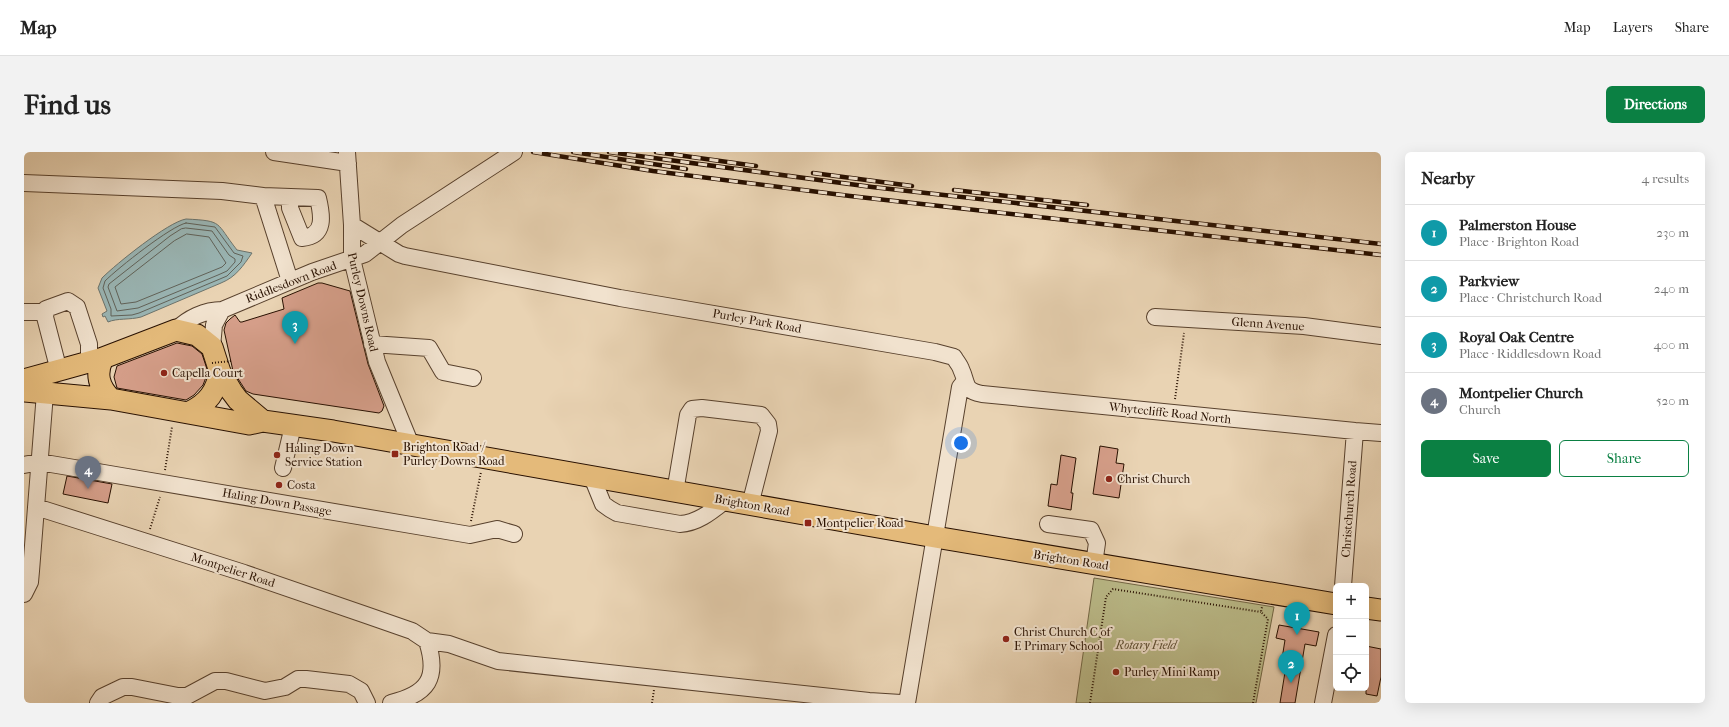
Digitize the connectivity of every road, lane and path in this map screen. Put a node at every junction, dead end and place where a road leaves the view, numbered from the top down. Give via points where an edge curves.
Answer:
1 (274, 152) edge
2 (514, 152) edge
3 (348, 158) edge
4 (24, 182) edge
5 (263, 196) junction
6 (290, 198) dead end
7 (352, 225) junction
8 (380, 242) junction
9 (352, 259) junction
10 (290, 281) junction
11 (222, 310) junction
12 (24, 312) edge
13 (46, 312) junction
14 (1155, 317) dead end
15 (1186, 319) junction
16 (176, 330) junction
17 (1381, 336) edge
18 (372, 344) junction
19 (96, 360) junction
20 (219, 361) junction
21 (59, 370) junction
22 (473, 378) dead end
23 (24, 380) edge
24 (964, 382) junction
25 (24, 391) edge
26 (45, 392) junction
27 (111, 399) junction
28 (1174, 401) dead end
29 (190, 412) junction
30 (263, 422) junction
31 (172, 426) dead end
32 (294, 426) junction
33 (1355, 431) junction
34 (1381, 433) edge
35 (411, 445) junction
36 (484, 458) junction
37 (31, 463) edge
38 (283, 468) dead end
39 (592, 477) junction
40 (163, 483) junction
41 (676, 492) junction
42 (726, 500) junction
43 (750, 504) junction
44 (36, 507) junction
45 (1048, 524) dead end
46 (514, 534) dead end
47 (468, 535) junction
48 (935, 537) junction
49 (146, 541) junction
50 (1094, 564) junction
51 (1343, 583) edge
52 (1266, 592) junction
53 (24, 594) edge
54 (1333, 603) edge
55 (1261, 612) junction
56 (428, 641) junction
57 (1333, 651) edge
58 (98, 703) edge
59 (367, 703) edge
60 (391, 703) edge
61 (901, 703) edge
62 (907, 703) edge
63 (1090, 703) edge
64 (1253, 703) edge
65 (1323, 703) edge

1 - 3 street
2 - 8 street, Riddlesdown Road
3 - 7 street, Purley Downs Road
4 - 5 street via 222,191
5 - 6 street
5 - 10 street
7 - 8 street
7 - 9 street, Purley Downs Road
8 - 9 street, Riddlesdown Road via 365,254
8 - 24 street, Purley Park Road via 405,256 620,298 935,352 954,357 961,369
9 - 10 street, Riddlesdown Road
9 - 18 street, Purley Downs Road
10 - 11 street, Riddlesdown Road
11 - 16 street, Riddlesdown Road via 210,310 185,321
11 - 20 street via 214,325
12 - 13 street
13 - 19 street via 46,309 68,301 77,307
13 - 21 street
14 - 15 street, Glenn Avenue
15 - 17 street, Glenn Avenue via 1304,326
15 - 28 path
16 - 19 main road
16 - 20 main road via 196,335
18 - 22 street via 429,348 443,372
18 - 35 street, Purley Downs Road
19 - 21 main road
19 - 27 main road via 99,380
20 - 29 main road via 216,387 208,400
20 - 30 main road via 238,400
21 - 23 main road
24 - 33 street, Whytecliffe Road North via 973,392 982,394
24 - 48 street via 960,388
25 - 26 main road, Brighton Road
26 - 27 main road, Brighton Road
26 - 37 street
27 - 29 main road, Brighton Road
29 - 30 main road, Brighton Road via 249,424
30 - 32 main road, Brighton Road
31 - 40 path
32 - 35 main road, Brighton Road
32 - 38 street
33 - 34 street, Whytecliffe Road North
33 - 51 street, Christchurch Road
35 - 36 main road, Brighton Road
36 - 39 main road, Brighton Road
36 - 47 path
37 - 40 street, Haling Down Passage
37 - 44 street
39 - 41 main road, Brighton Road
39 - 42 street via 603,504 617,513 680,524 699,520
40 - 47 street, Haling Down Passage
40 - 49 path
41 - 42 main road, Brighton Road
41 - 43 street via 688,415 692,409 761,415 768,424 769,431
42 - 43 main road, Brighton Road
43 - 48 main road, Brighton Road
44 - 49 street, Montpelier Road
44 - 53 street via 32,572
45 - 50 street via 1091,530 1097,543
46 - 47 street, Haling Down Passage via 497,529
48 - 50 main road, Brighton Road
48 - 62 street
49 - 56 street, Montpelier Road via 366,615 412,632
50 - 52 main road, Brighton Road
52 - 54 main road, Brighton Road
52 - 55 path
55 - 63 path via 1113,590 1106,597
55 - 64 path via 1268,619
56 - 60 street via 433,669 423,689 409,699
56 - 61 street, Montpelier Road via 449,644 498,661
57 - 65 street
58 - 59 street via 102,697 123,687 187,696 215,681 266,691 285,687 298,679 349,684 362,691

